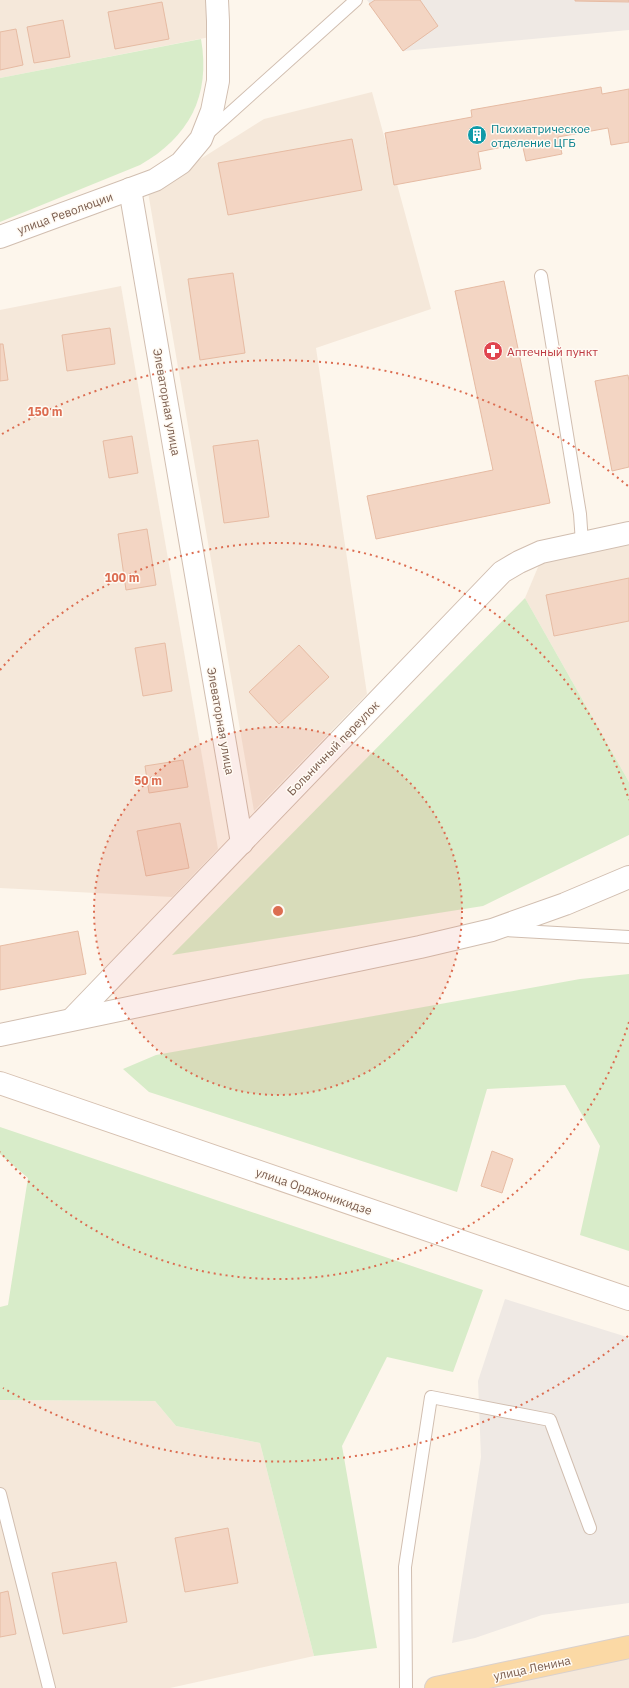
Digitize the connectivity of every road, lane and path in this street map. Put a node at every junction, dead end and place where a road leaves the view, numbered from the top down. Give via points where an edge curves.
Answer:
1 (217, 0) edge
2 (356, 0) edge
3 (201, 139) junction
4 (130, 189) junction
5 (0, 237) edge
6 (541, 276) dead end
7 (629, 533) edge
8 (582, 543) junction
9 (242, 842) junction
10 (629, 877) edge
11 (492, 930) junction
12 (629, 937) edge
13 (72, 1019) junction
14 (0, 1034) edge
15 (0, 1083) edge
16 (629, 1299) edge
17 (0, 1494) edge
18 (590, 1528) dead end
19 (629, 1647) edge
20 (49, 1688) edge
21 (406, 1688) edge
22 (436, 1688) edge

1 - 3 street via 218,81 212,111
2 - 3 lane
3 - 4 street via 181,163 155,180
4 - 5 street, улица Революции
4 - 9 street, Элеваторная улица
6 - 8 lane via 580,514
7 - 8 street, Больничный переулок
8 - 9 street, Больничный переулок via 541,552 502,572
9 - 13 street, Больничный переулок
10 - 11 street via 565,904
11 - 12 lane
11 - 13 street
13 - 14 street
15 - 16 street, улица Орджоникидзе
17 - 20 lane
18 - 21 lane via 550,1420 431,1397 405,1567
19 - 22 main road, улица Ленина

